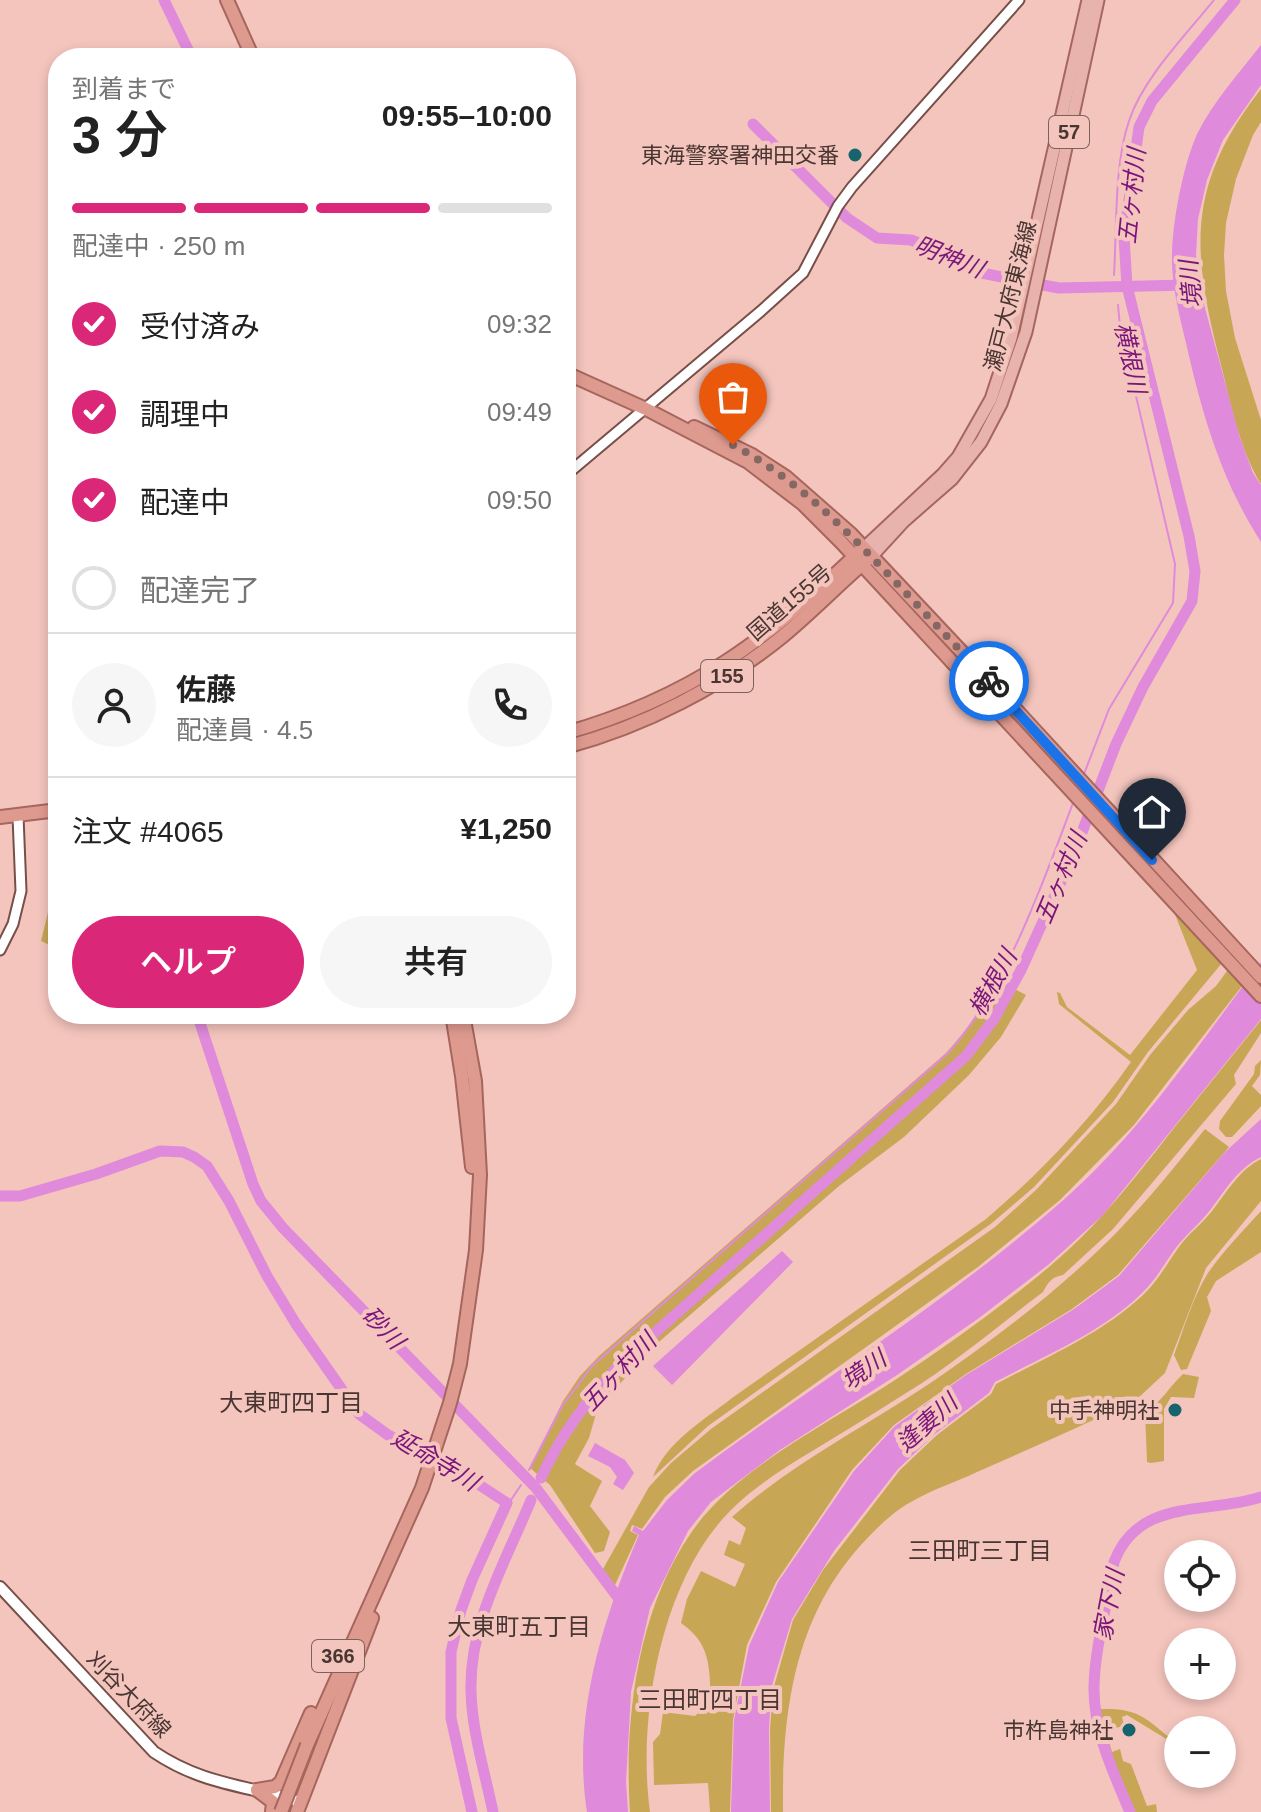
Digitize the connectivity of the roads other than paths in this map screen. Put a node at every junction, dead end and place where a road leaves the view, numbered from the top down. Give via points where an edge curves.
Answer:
1 (227, 0) edge
2 (1019, 0) edge
3 (1088, 0) edge
4 (1098, 0) edge
5 (249, 48) edge
6 (1035, 262) junction
7 (576, 378) edge
8 (646, 409) junction
9 (576, 467) edge
10 (863, 557) junction
11 (576, 730) edge
12 (576, 744) edge
13 (48, 812) edge
14 (18, 816) junction
15 (0, 817) edge
16 (0, 950) edge
17 (1261, 977) edge
18 (1261, 996) edge
19 (454, 1024) edge
20 (465, 1024) edge
21 (472, 1275) junction
22 (412, 1510) junction
23 (0, 1587) edge
24 (257, 1790) junction
25 (299, 1807) edge
26 (272, 1812) edge
27 (281, 1812) edge

1 - 5 highway
2 - 8 street via 852,187 803,273
3 - 6 main road, 瀬戸大府東海線 / 57
4 - 6 main road, 瀬戸大府東海線 / 57
6 - 10 main road, 瀬戸大府東海線 / 57 via 1022,291 1003,370 980,422 943,474
6 - 10 main road, 瀬戸大府東海線 / 57 via 1033,300 1014,370 981,442 952,479
7 - 8 highway
8 - 9 street
8 - 10 highway via 758,469
10 - 11 highway, 国道155号 / 155 via 717,669 662,700
10 - 12 highway, 国道155号 / 155 via 785,635 735,671 670,708
10 - 17 highway
10 - 18 highway, 国道155号
13 - 14 highway
14 - 15 highway
14 - 16 street via 21,891
19 - 21 highway, 366 via 473,1170
20 - 21 highway, 366 via 479,1136
21 - 22 highway, 366 via 460,1364
22 - 24 highway, 366 via 281,1782
22 - 25 highway, 366
22 - 27 highway, 366, bridge
23 - 24 main road, 刈谷大府線 via 154,1752 197,1776
24 - 25 main road, 刈谷大府線
24 - 26 highway via 273,1802

